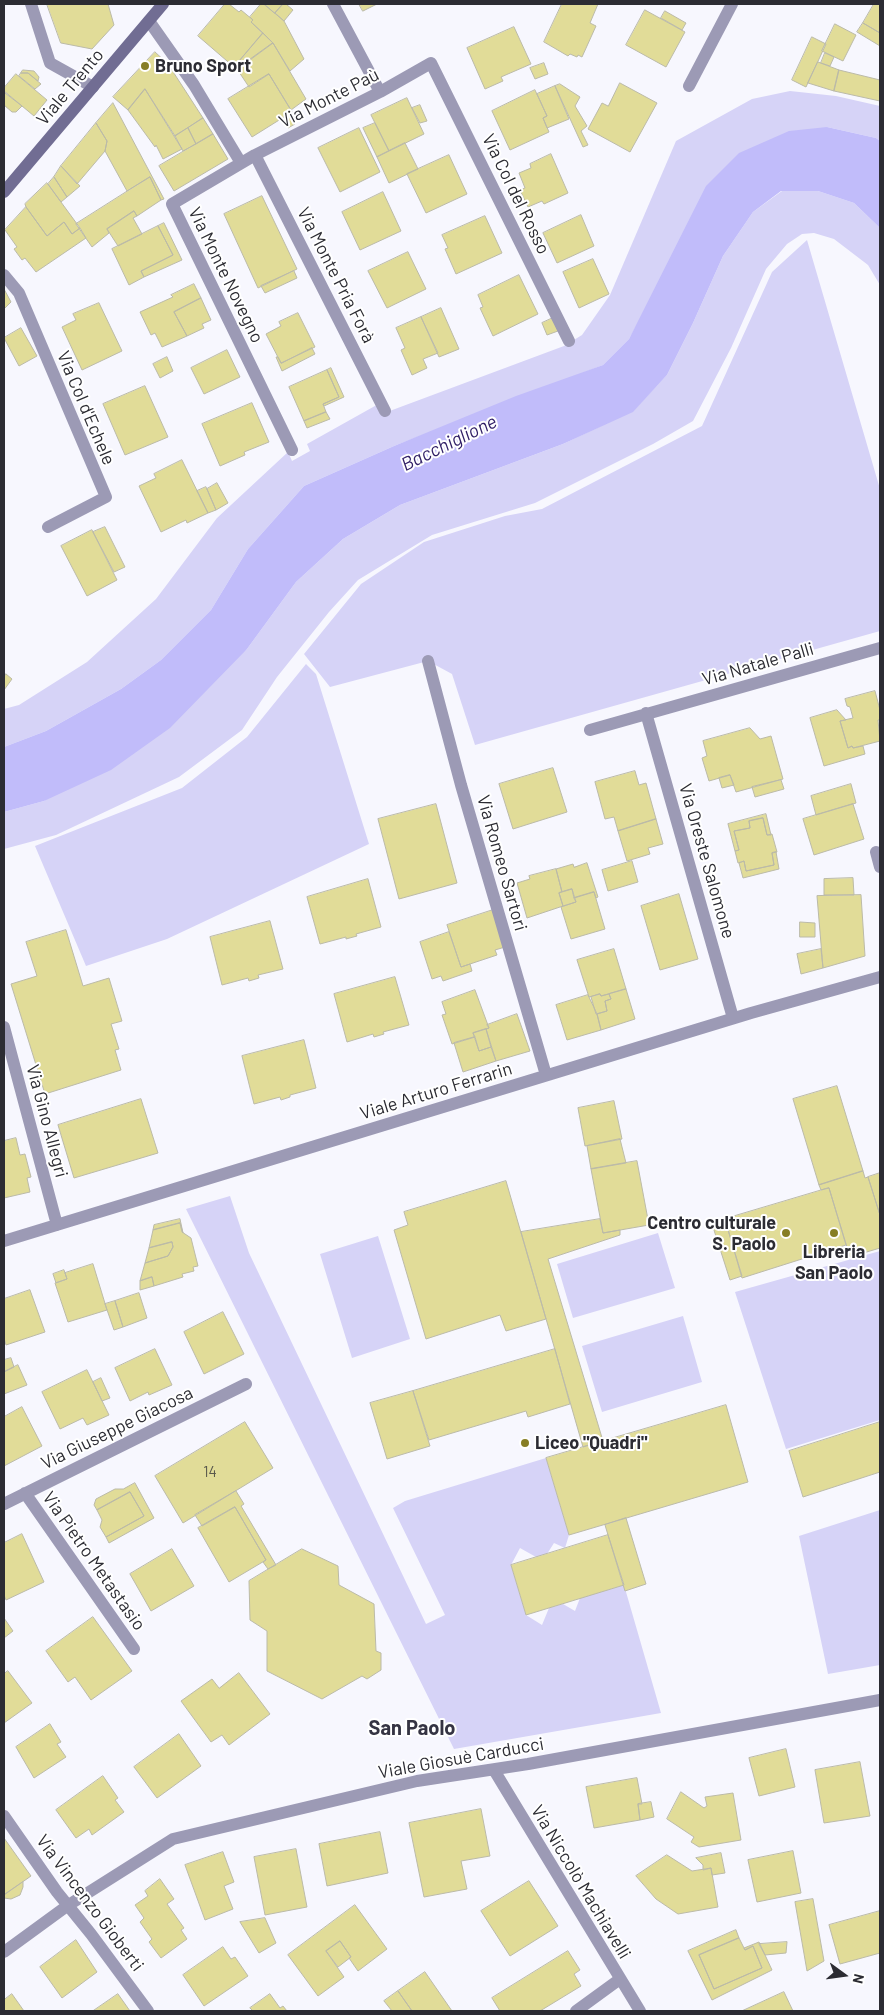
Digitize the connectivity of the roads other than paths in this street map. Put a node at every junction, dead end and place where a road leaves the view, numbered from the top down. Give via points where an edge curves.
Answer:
1 (31, 4) edge
2 (163, 4) edge
3 (333, 4) edge
4 (732, 4) edge
5 (149, 22) junction
6 (431, 63) joint
7 (689, 86) dead end
8 (93, 87) junction
9 (380, 92) junction
10 (255, 155) junction
11 (241, 163) junction
12 (4, 192) edge
13 (4, 275) edge
14 (569, 341) dead end
15 (385, 411) dead end
16 (292, 450) dead end
17 (48, 527) dead end
18 (880, 648) edge
19 (428, 661) dead end
20 (646, 713) junction
21 (590, 730) dead end
22 (876, 852) dead end
23 (880, 867) edge
24 (880, 977) edge
25 (733, 1018) junction
26 (4, 1026) edge
27 (546, 1075) junction
28 (58, 1225) junction
29 (4, 1241) edge
30 (246, 1384) dead end
31 (25, 1494) junction
32 (4, 1504) edge
33 (134, 1650) dead end
34 (880, 1700) edge
35 (494, 1770) junction
36 (4, 1816) edge
37 (67, 1906) junction
38 (4, 1952) edge
39 (620, 1980) junction
40 (148, 2011) edge
41 (576, 2011) edge
42 (640, 2011) edge

1 - 8 street via 50,63
2 - 5 main road, Viale Trento
3 - 9 street
4 - 7 street
5 - 8 main road, Viale Trento
5 - 11 street via 194,85
6 - 9 street, Via Monte Paù
6 - 14 street, Via Col del Rosso
8 - 12 main road, Viale Trento
9 - 10 street, Via Monte Paù
10 - 11 street, Via Monte Paù
10 - 15 street, Via Monte Pria Forà
11 - 16 street, Via Monte Novegno via 172,204
13 - 17 street, Via Col d'Echele via 19,294 106,497
18 - 20 street, Via Natale Palli
19 - 27 street, Via Romeo Sartori
20 - 21 street, Via Natale Palli
20 - 25 street, Via Oreste Salomone
22 - 23 street
24 - 25 street, Viale Arturo Ferrarin
25 - 27 street, Viale Arturo Ferrarin
26 - 28 street, Via Gino Allegri
27 - 28 street, Viale Arturo Ferrarin
28 - 29 street, Viale Arturo Ferrarin
30 - 31 street, Via Giuseppe Giacosa
31 - 32 street, Via Giuseppe Giacosa
31 - 33 street, Via Pietro Metastasio
34 - 35 street, Viale Giosuè Carducci
35 - 37 street, Viale Giosuè Carducci via 417,1781 173,1838
35 - 39 street, Via Niccolò Machiavelli
36 - 37 street, Via Vincenzo Gioberti
37 - 38 street, Viale Giosuè Carducci
37 - 40 street, Via Vincenzo Gioberti
39 - 41 street
39 - 42 street, Via Niccolò Machiavelli

